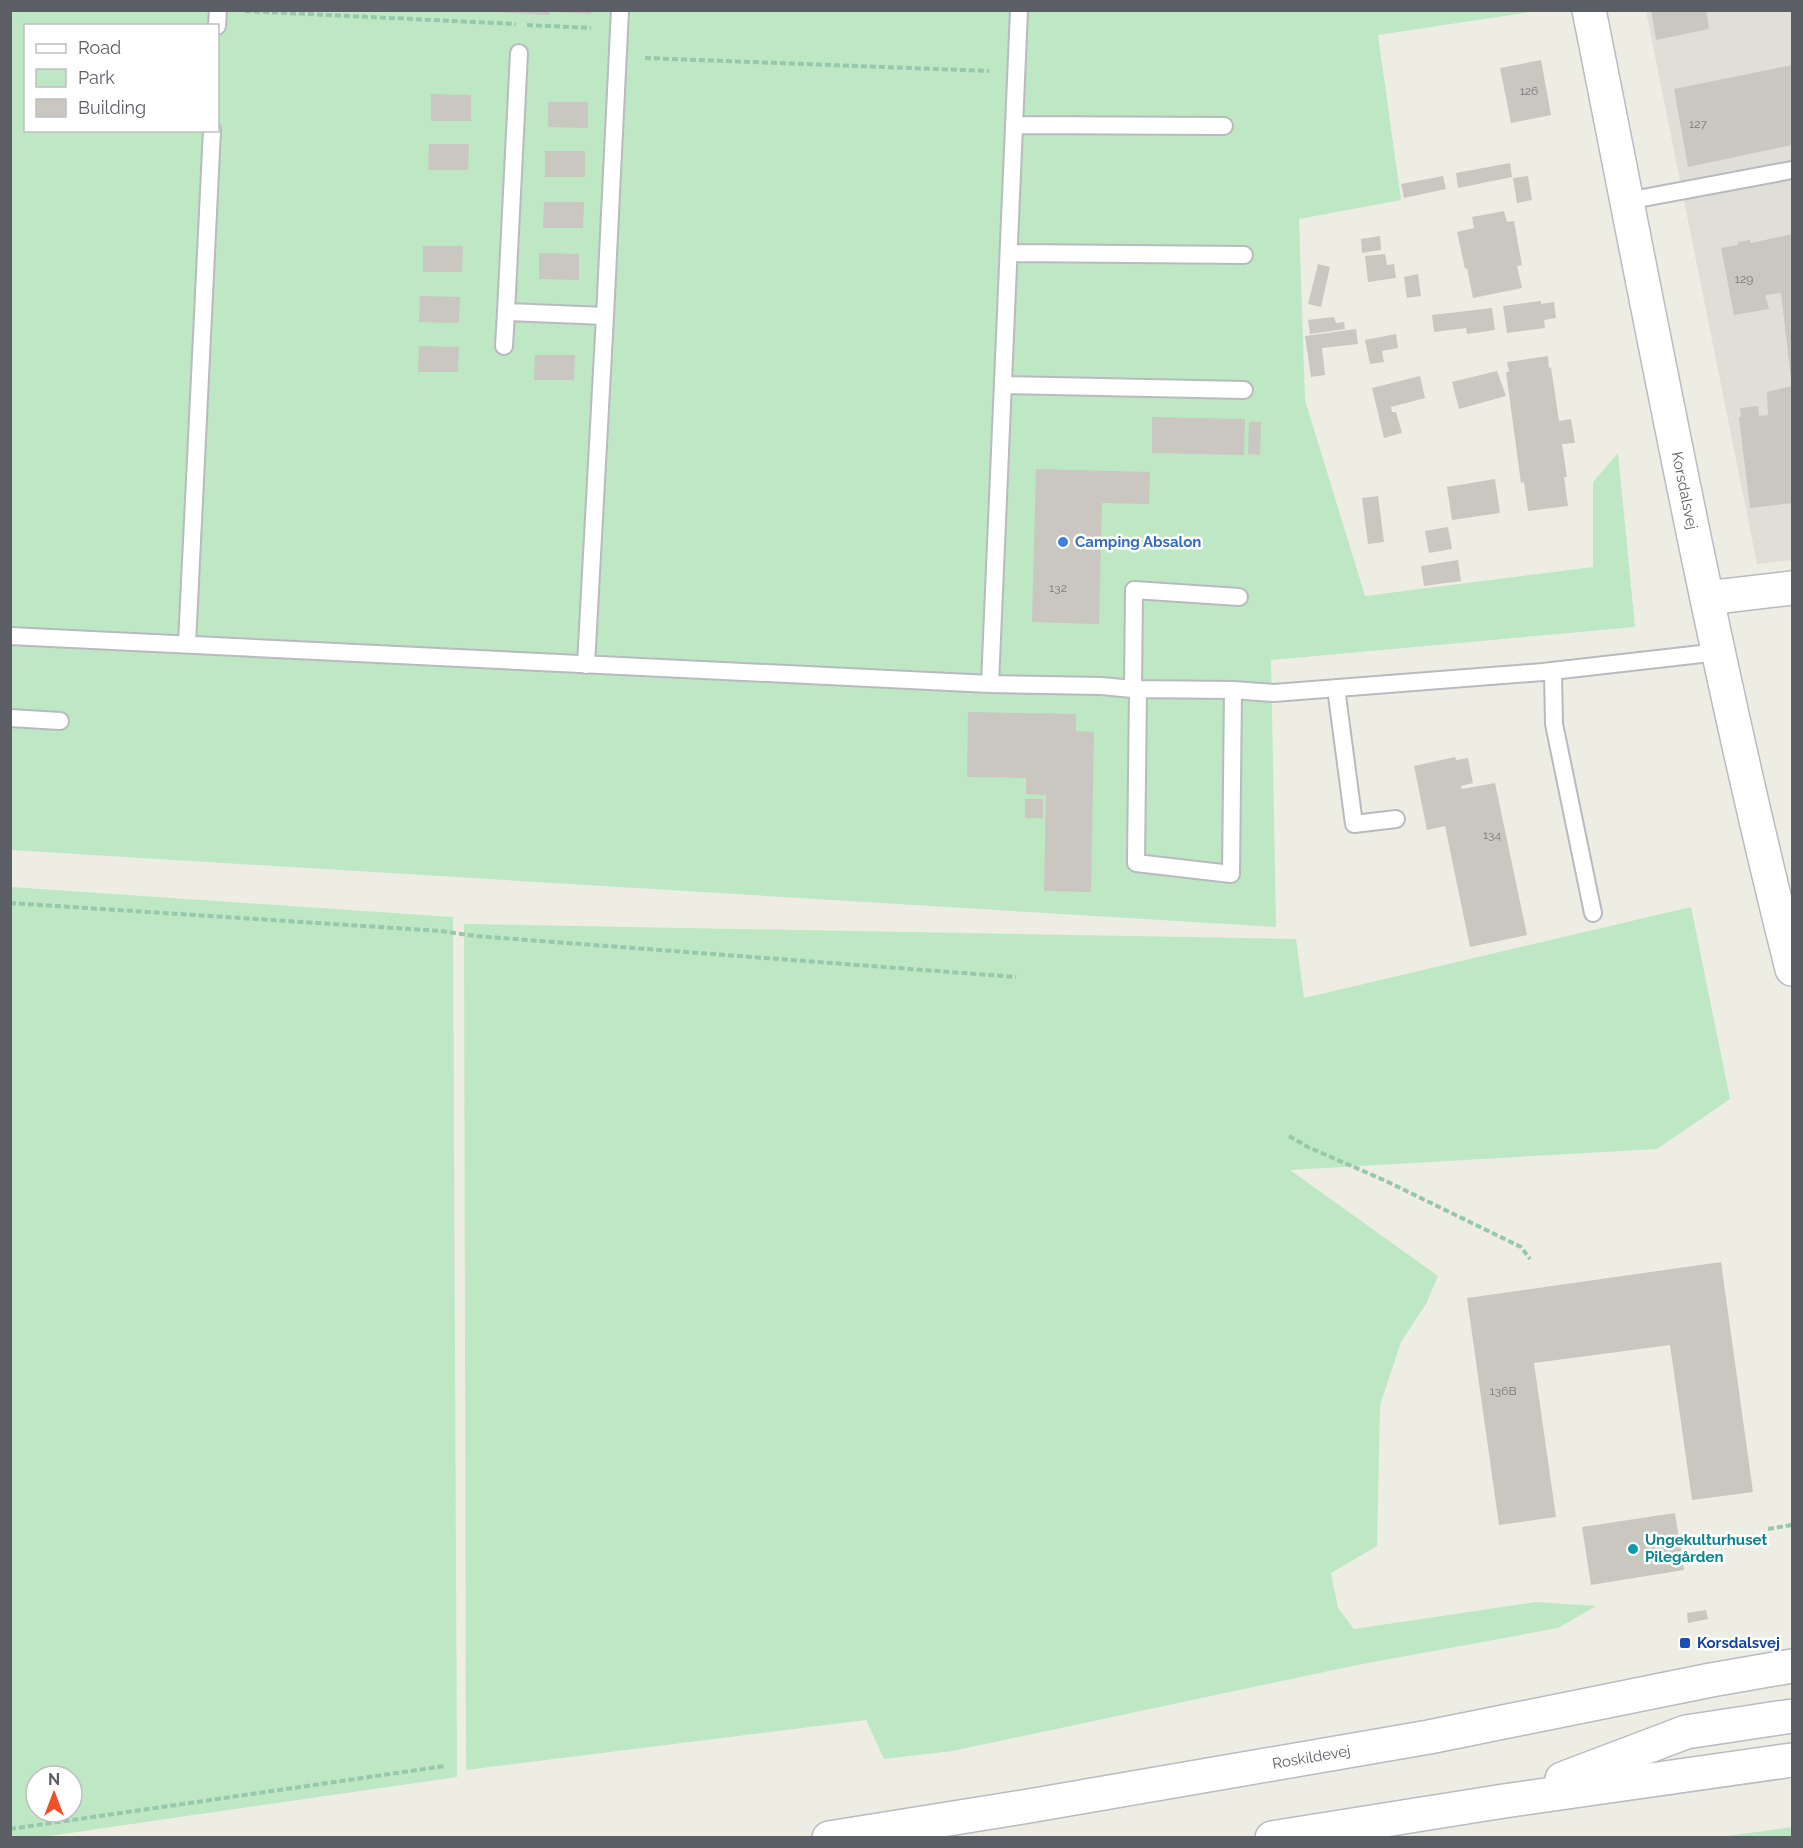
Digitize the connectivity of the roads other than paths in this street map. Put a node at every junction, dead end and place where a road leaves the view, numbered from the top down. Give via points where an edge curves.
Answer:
1 (620, 10) edge
2 (1019, 10) edge
3 (1589, 10) edge
4 (519, 52) dead end
5 (1015, 125) junction
6 (1224, 126) dead end
7 (212, 132) edge
8 (1792, 170) edge
9 (1627, 201) junction
10 (1009, 253) junction
11 (1244, 255) dead end
12 (506, 312) junction
13 (605, 316) junction
14 (504, 346) dead end
15 (1004, 385) junction
16 (1244, 390) dead end
17 (1792, 588) edge
18 (1239, 597) dead end
19 (1707, 598) junction
20 (10, 636) edge
21 (187, 644) junction
22 (1719, 652) junction
23 (586, 665) junction
24 (1553, 671) junction
25 (990, 684) junction
26 (1336, 688) junction
27 (1135, 689) junction
28 (1233, 690) junction
29 (10, 718) edge
30 (60, 721) dead end
31 (1396, 819) dead end
32 (1782, 888) edge
33 (1593, 913) dead end
34 (1792, 969) edge
35 (1792, 1666) edge
36 (1792, 1716) edge
37 (1792, 1760) edge
38 (1504, 1801) junction
39 (829, 1838) edge
40 (1272, 1838) edge

1 - 13 lane
2 - 5 lane
3 - 9 main road, Korsdalsvej
4 - 12 lane
5 - 6 lane
5 - 10 lane
7 - 21 lane
8 - 9 lane
9 - 19 main road, Korsdalsvej
10 - 11 lane
10 - 15 lane
12 - 13 lane
12 - 14 lane
13 - 23 lane
15 - 16 lane
15 - 25 lane
17 - 19 main road
18 - 27 lane via 1134,590
19 - 22 main road, Korsdalsvej
20 - 21 lane
21 - 23 lane
22 - 24 lane
22 - 32 main road, Korsdalsvej
23 - 25 lane
24 - 26 lane
24 - 33 lane via 1554,724
25 - 27 lane
26 - 28 lane via 1274,693
26 - 31 lane via 1354,824
27 - 28 lane
27 - 28 lane via 1136,863 1231,874
29 - 30 lane
32 - 34 main road, Korsdalsvej
35 - 39 main road, Roskildevej via 1429,1737
36 - 38 main road via 1686,1732
37 - 38 main road
38 - 40 main road

